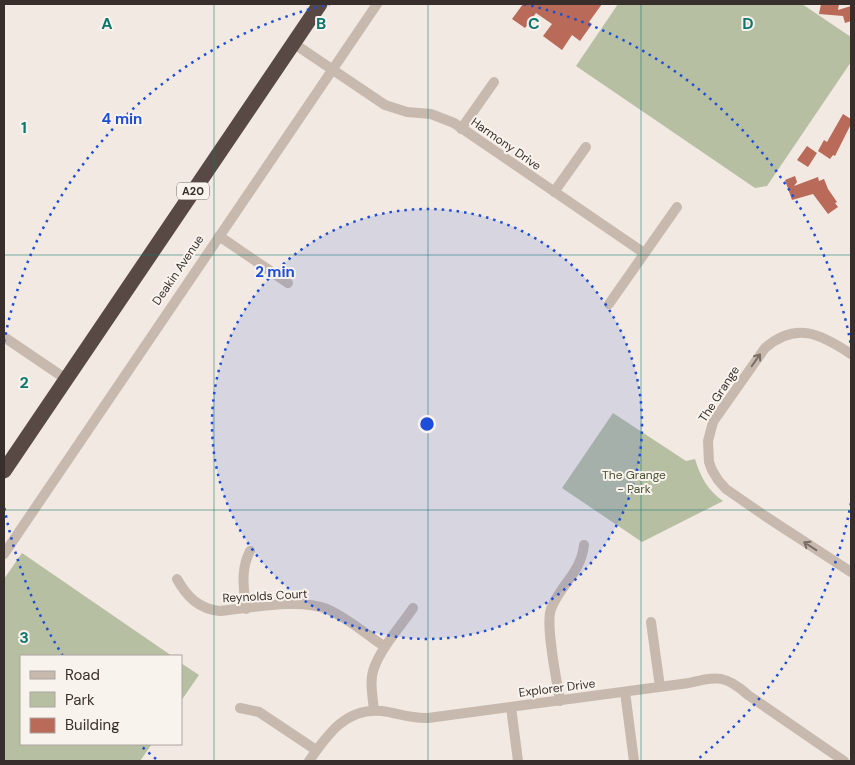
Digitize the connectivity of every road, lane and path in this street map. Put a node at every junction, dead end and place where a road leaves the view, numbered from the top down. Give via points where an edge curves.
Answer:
1 (320, 4) edge
2 (377, 4) edge
3 (293, 43) junction
4 (332, 70) junction
5 (494, 82) dead end
6 (461, 129) junction
7 (586, 147) dead end
8 (554, 192) junction
9 (677, 208) dead end
10 (219, 236) junction
11 (644, 254) junction
12 (288, 283) dead end
13 (609, 304) dead end
14 (4, 337) edge
15 (851, 354) edge
16 (66, 379) junction
17 (4, 471) edge
18 (584, 545) dead end
19 (250, 551) dead end
20 (4, 554) edge
21 (851, 572) edge
22 (177, 579) dead end
23 (246, 608) junction
24 (413, 608) dead end
25 (651, 622) dead end
26 (386, 647) junction
27 (660, 687) junction
28 (625, 692) junction
29 (560, 700) junction
30 (511, 707) junction
31 (240, 708) dead end
32 (374, 711) junction
33 (316, 750) junction
34 (309, 761) edge
35 (518, 761) edge
36 (634, 761) edge
37 (844, 761) edge

1 - 3 highway, A20
2 - 4 street, Deakin Avenue
3 - 4 street, Harmony Drive
3 - 16 highway, A20
4 - 6 street, Harmony Drive via 385,105 444,118
4 - 10 street, Deakin Avenue
5 - 6 street
6 - 8 street, Harmony Drive
7 - 8 street
8 - 11 street, Harmony Drive
9 - 11 street
10 - 12 street
10 - 20 street, Deakin Avenue
11 - 13 street
14 - 16 street
21 -> 15 street, The Grange via 726,489 712,470 708,451 713,422 772,341 793,334 814,334
16 - 17 highway, A20
18 - 29 street via 578,568 554,603 549,617
19 - 23 street via 244,569
22 - 23 street, Reynolds Court via 188,597 204,608 220,612
23 - 26 street, Reynolds Court via 319,606 338,614
24 - 26 street
25 - 27 street
26 - 32 street via 372,674
27 - 28 street, Explorer Drive
27 - 37 street, Explorer Drive via 689,683 722,684 748,695
28 - 29 street, Explorer Drive
28 - 36 street
29 - 30 street, Explorer Drive
30 - 32 street, Explorer Drive via 428,718
30 - 35 street
31 - 33 street via 259,712
32 - 33 street via 360,713 339,723
33 - 34 street

